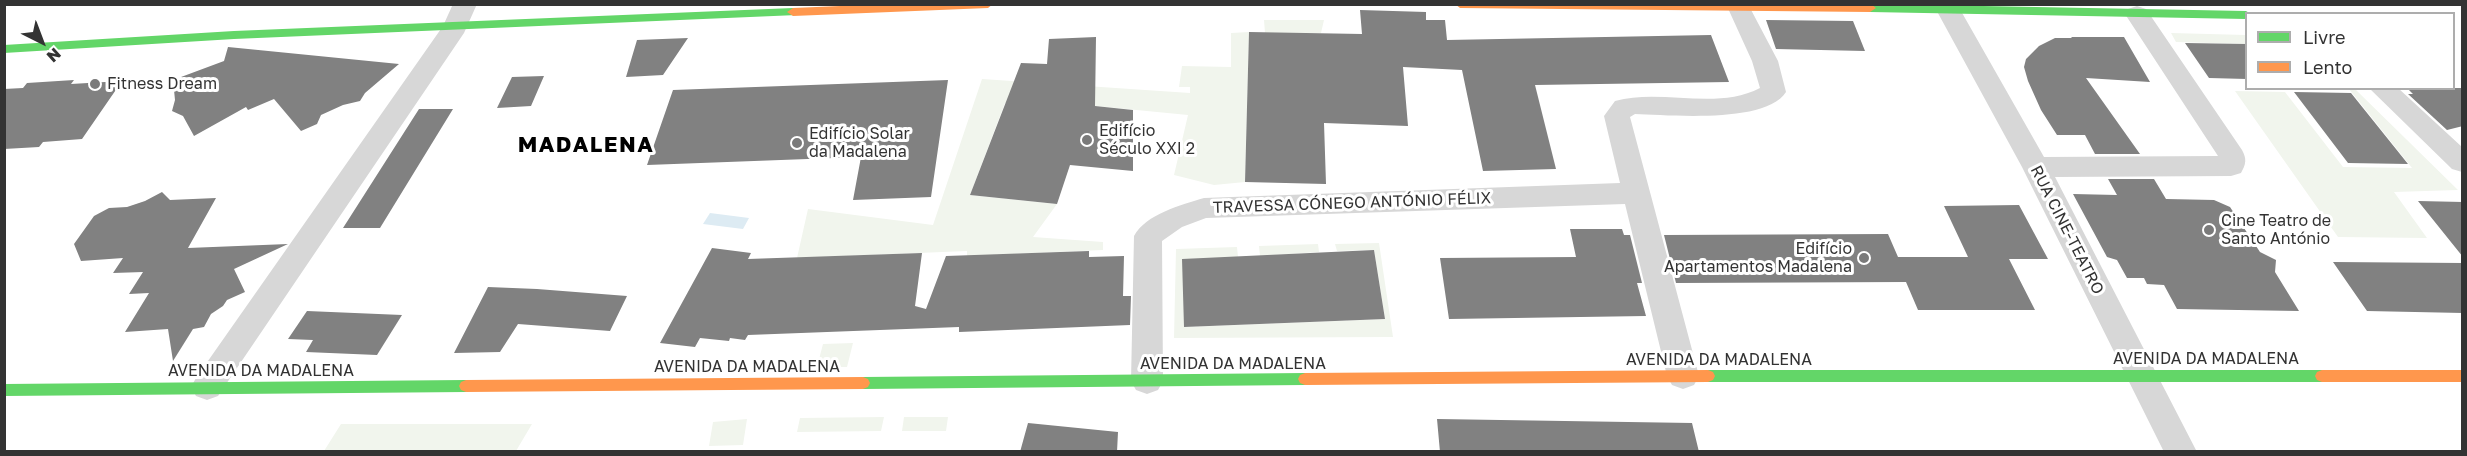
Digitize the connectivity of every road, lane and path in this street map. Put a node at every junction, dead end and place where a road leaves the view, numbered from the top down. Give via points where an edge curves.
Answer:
1 (988, 4) edge
2 (1460, 4) edge
3 (1737, 6) edge
4 (1947, 7) edge
5 (776, 9) edge
6 (2137, 14) junction
7 (2245, 15) edge
8 (460, 16) edge
9 (4, 49) edge
10 (2384, 90) edge
11 (2463, 162) edge
12 (2036, 167) junction
13 (1637, 193) junction
14 (2141, 375) junction
15 (1683, 376) junction
16 (2463, 376) edge
17 (1147, 381) junction
18 (207, 387) junction
19 (4, 390) edge
20 (2181, 452) edge

1 - 5 street
2 - 3 street
3 - 4 street
3 - 13 street via 1774,81 1773,92 1745,104 1624,108 1617,116
4 - 6 street
4 - 12 street, RUA CINE-TEATRO
5 - 8 street
6 - 7 street
6 - 12 street via 2232,157 2231,166
8 - 9 street
8 - 18 street
10 - 11 street
12 - 14 street, RUA CINE-TEATRO
13 - 15 street
13 - 17 street, TRAVESSA CÓNEGO ANTÓNIO FÉLIX via 1204,208 1172,220 1148,236
14 - 15 street, AVENIDA DA MADALENA
14 - 16 street, AVENIDA DA MADALENA
14 - 20 street, RUA CINE-TEATRO
15 - 17 street, AVENIDA DA MADALENA
17 - 18 street, AVENIDA DA MADALENA
18 - 19 street, AVENIDA DA MADALENA

